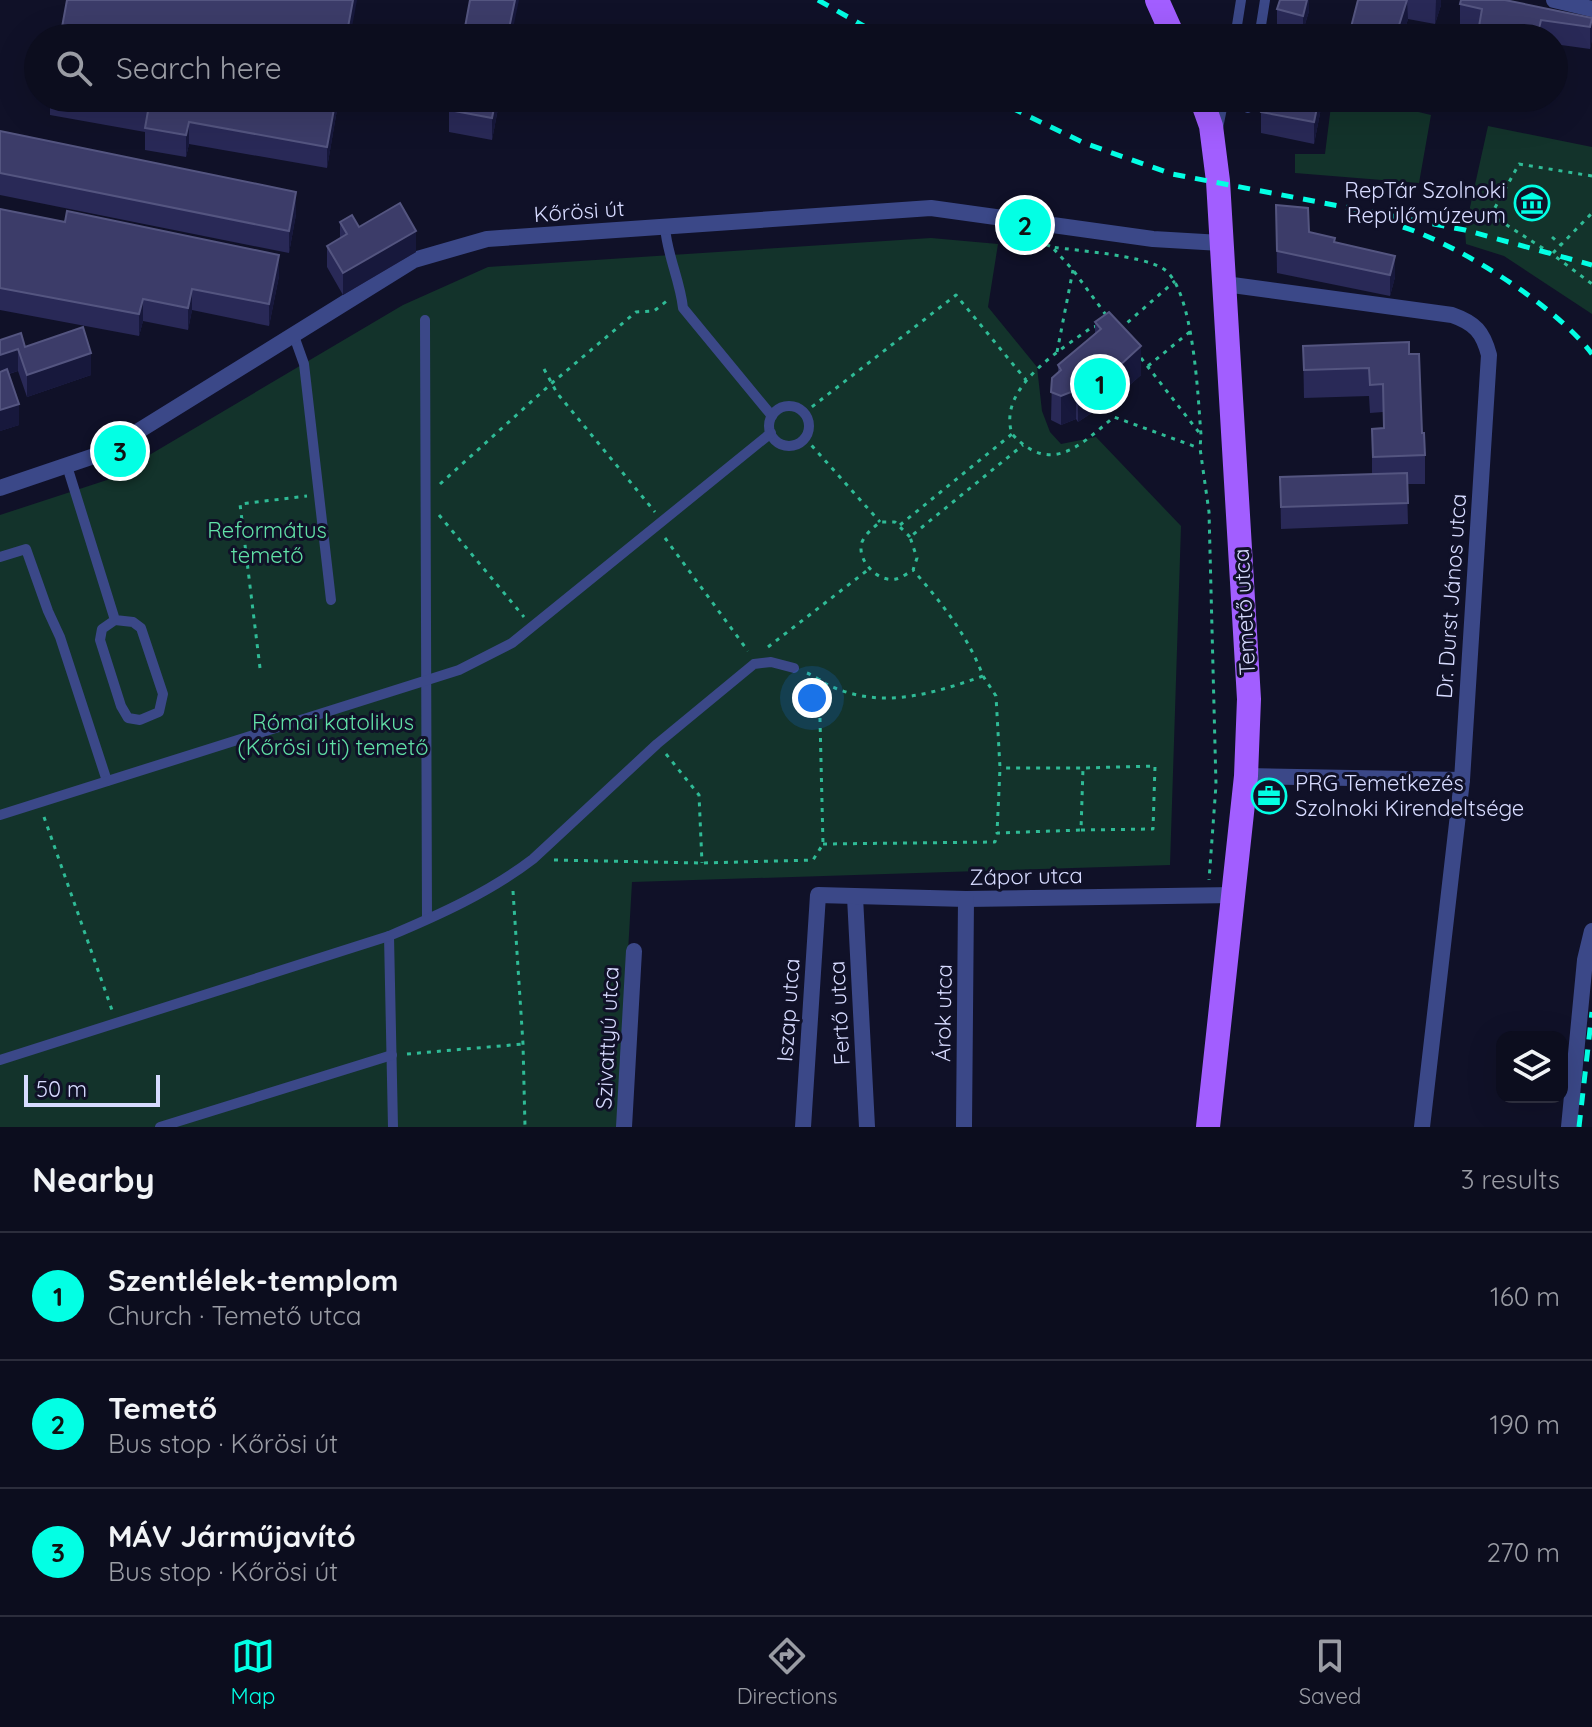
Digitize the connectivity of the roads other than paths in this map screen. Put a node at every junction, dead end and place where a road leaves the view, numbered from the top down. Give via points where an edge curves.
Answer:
1 (1157, 0) edge
2 (1241, 0) edge
3 (1265, 0) edge
4 (1554, 0) edge
5 (1592, 9) edge
6 (1168, 24) edge
7 (1237, 24) edge
8 (1261, 24) edge
9 (1206, 112) edge
10 (1221, 112) edge
11 (1214, 146) junction
12 (665, 227) junction
13 (1221, 243) junction
14 (1225, 284) junction
15 (425, 320) dead end
16 (294, 336) junction
17 (772, 416) junction
18 (771, 433) junction
19 (67, 466) junction
20 (0, 488) edge
21 (0, 557) edge
22 (331, 600) dead end
23 (115, 620) junction
24 (794, 668) road end
25 (425, 681) junction
26 (1246, 776) junction
27 (1462, 780) junction
28 (107, 781) junction
29 (0, 815) edge
30 (818, 895) joint
31 (1234, 895) junction
32 (855, 897) junction
33 (966, 899) junction
34 (427, 919) junction
35 (1592, 931) edge
36 (389, 936) junction
37 (634, 951) dead end
38 (392, 1055) junction
39 (0, 1060) edge
40 (160, 1127) edge
41 (393, 1127) edge
42 (624, 1127) edge
43 (803, 1127) edge
44 (867, 1127) edge
45 (964, 1127) edge
46 (1208, 1127) edge
47 (1422, 1127) edge
48 (1569, 1127) edge

1 - 6 main road
2 - 7 lane
3 - 8 lane
4 - 5 street
9 - 11 main road, Temető utca
10 - 11 lane
11 - 13 main road, Temető utca
12 - 13 street, Kőrösi út via 931,208 1153,239
12 - 16 street, Kőrösi út via 487,239 414,260
12 - 17 lane via 683,308
13 - 14 main road, Temető utca
14 - 26 main road, Temető utca via 1249,699
14 - 27 street, Dr. Durst János utca via 1452,315 1471,322 1484,336 1489,355
15 - 25 lane
16 - 19 street, Kőrösi út via 103,453
16 - 22 lane via 304,364
17 - 18 lane
17 - 18 lane via 787,407 804,413 809,422 805,438 790,446 778,443
18 - 25 lane via 512,643
19 - 20 street, Kőrösi út
19 - 23 lane
21 - 28 lane via 26,549
23 - 23 lane via 141,628 163,694 159,712 140,720 128,718 121,706 100,640 102,629
24 - 34 lane via 754,664 657,744 533,859
25 - 28 lane
25 - 34 lane
26 - 27 street
26 - 31 main road, Temető utca
27 - 47 street, Dr. Durst János utca
28 - 29 lane
30 - 32 street, Zápor utca
30 - 43 street, Iszap utca
31 - 33 street, Zápor utca
31 - 46 main road, Temető utca
32 - 33 street, Zápor utca
32 - 44 street, Fertő utca
33 - 45 street, Árok utca
34 - 36 lane
35 - 48 street
36 - 38 lane
36 - 39 lane
37 - 42 street, Szivattyú utca
38 - 40 lane
38 - 41 lane

